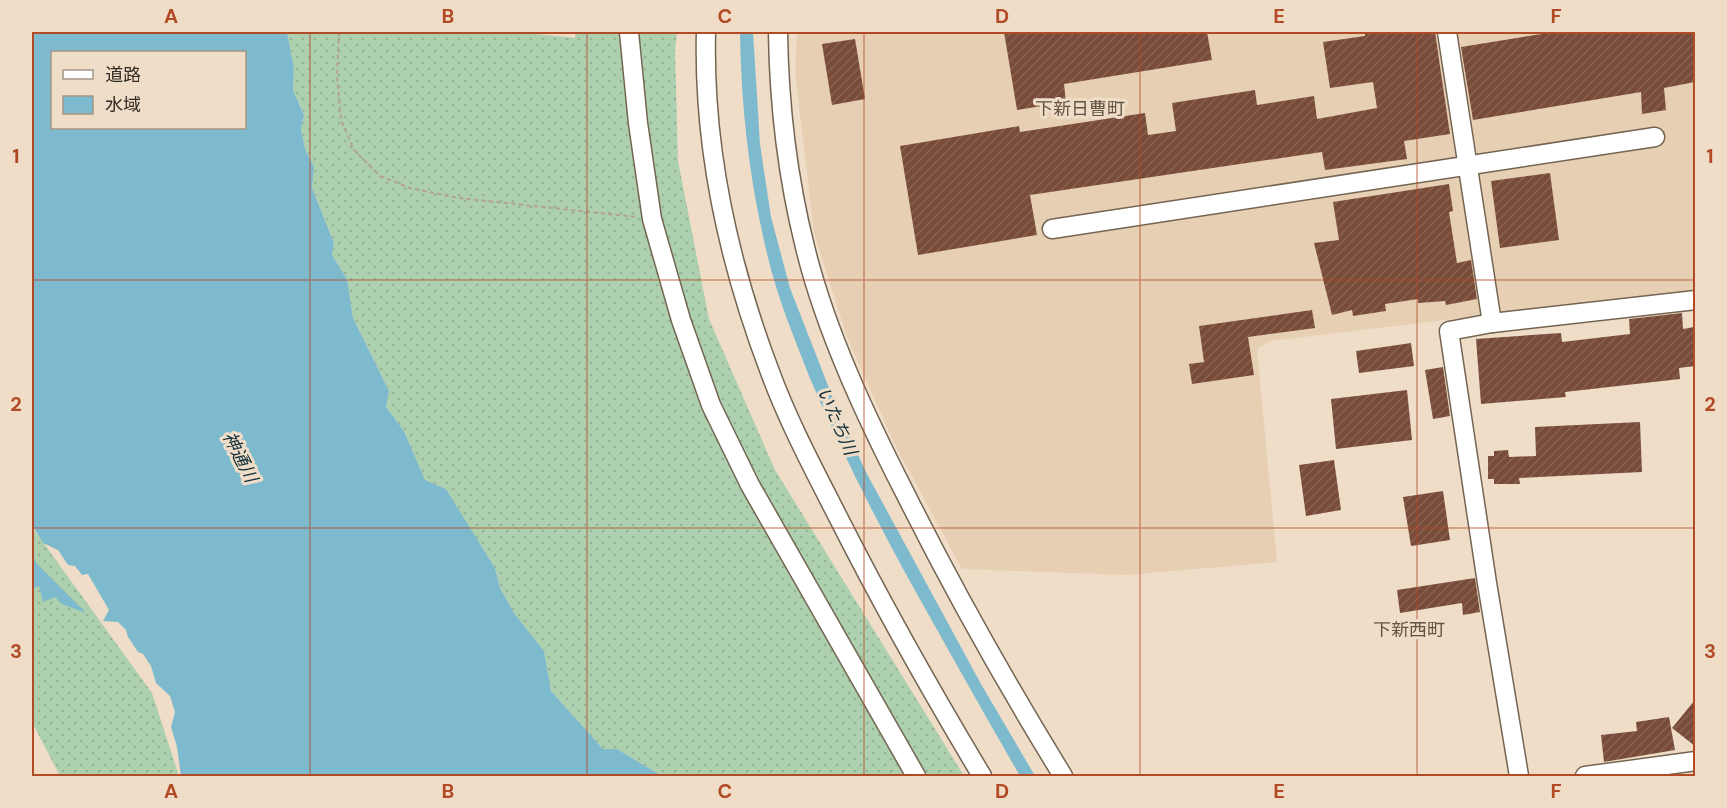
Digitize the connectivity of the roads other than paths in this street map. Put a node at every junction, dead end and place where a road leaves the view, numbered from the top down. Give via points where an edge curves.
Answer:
1 (629, 32) edge
2 (706, 32) edge
3 (778, 32) edge
4 (1447, 32) edge
5 (1655, 137) dead end
6 (1467, 165) junction
7 (1052, 228) dead end
8 (1695, 300) edge
9 (1492, 323) junction
10 (1695, 760) edge
11 (916, 777) edge
12 (982, 777) edge
13 (1063, 777) edge
14 (1518, 777) edge
15 (1585, 777) edge

1 - 11 street via 652,219 711,405 750,485
2 - 12 street via 710,143 718,190 770,371 798,438 857,555
3 - 13 street via 784,140 805,248 826,315 874,432 925,532 1016,700
4 - 6 street
5 - 6 street
6 - 7 street
6 - 9 street
8 - 9 street
9 - 14 street via 1449,331
10 - 15 street

